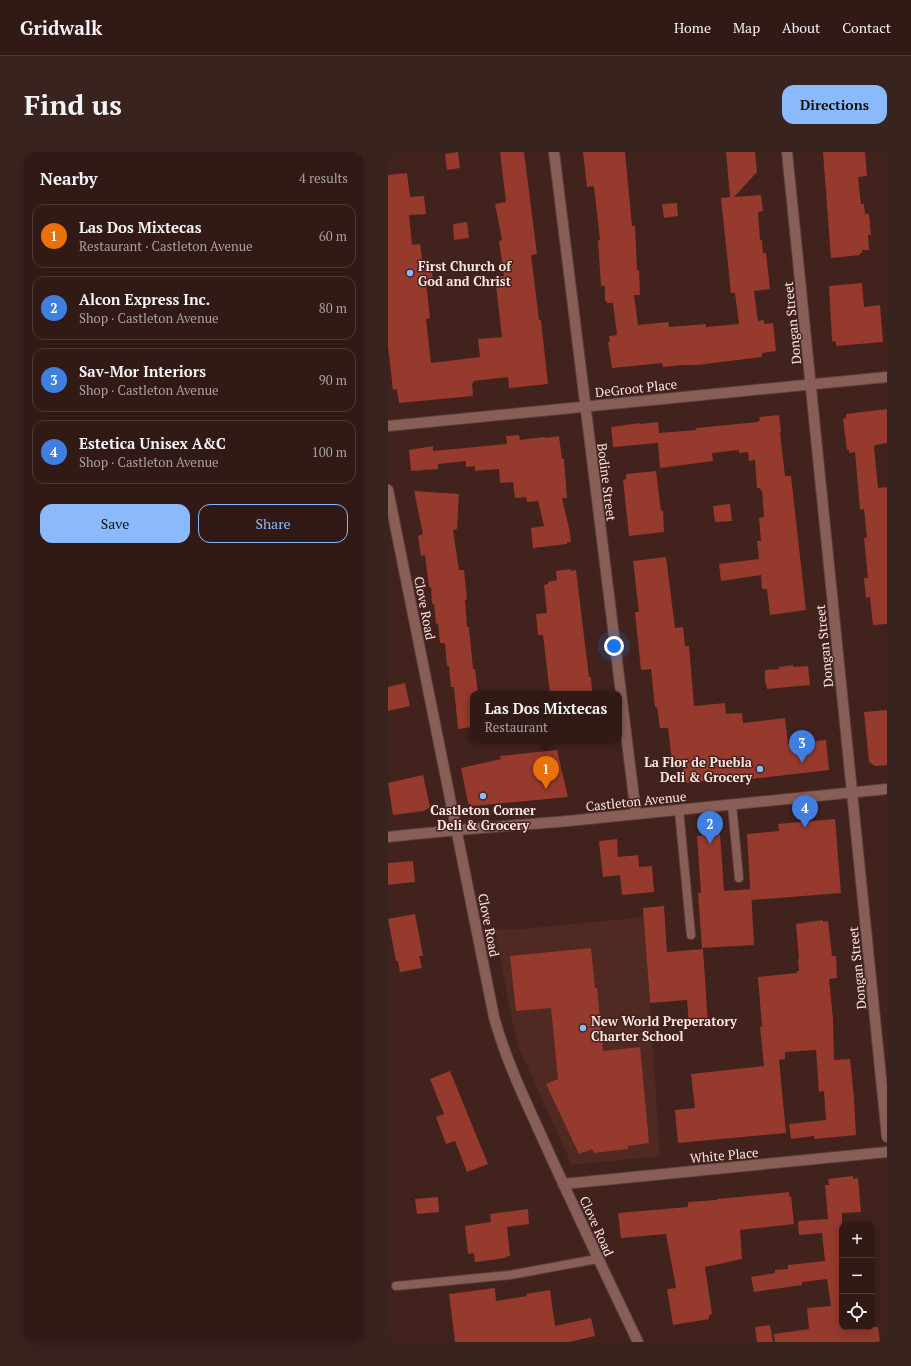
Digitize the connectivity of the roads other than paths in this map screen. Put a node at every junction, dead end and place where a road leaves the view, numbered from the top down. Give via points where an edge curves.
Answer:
1 (554, 152) edge
2 (787, 152) edge
3 (887, 377) edge
4 (811, 384) junction
5 (584, 406) junction
6 (388, 426) edge
7 (388, 490) edge
8 (620, 691) edge
9 (622, 704) edge
10 (887, 789) edge
11 (852, 793) junction
12 (732, 805) junction
13 (679, 810) junction
14 (636, 814) junction
15 (457, 830) junction
16 (388, 837) edge
17 (739, 878) dead end
18 (691, 935) dead end
19 (887, 1137) edge
20 (887, 1152) edge
21 (564, 1184) junction
22 (597, 1259) junction
23 (396, 1286) dead end
24 (638, 1342) edge

1 - 5 street, Bodine Street
2 - 4 street, Dongan Street
3 - 4 street, DeGroot Place
4 - 5 street, DeGroot Place
4 - 11 street, Dongan Street
5 - 6 street, DeGroot Place
5 - 8 street, Bodine Street
7 - 15 street, Clove Road
9 - 14 street, Bodine Street
10 - 11 street, Castleton Avenue
11 - 12 street, Castleton Avenue
11 - 19 street, Dongan Street
12 - 13 street, Castleton Avenue
12 - 17 lane
13 - 14 street, Castleton Avenue
13 - 18 lane
14 - 15 street, Castleton Avenue
15 - 16 street, Castleton Avenue
15 - 21 street, Clove Road via 494,1017 502,1044
20 - 21 street, White Place
21 - 22 street, Clove Road
22 - 23 lane via 510,1275
22 - 24 street, Clove Road

